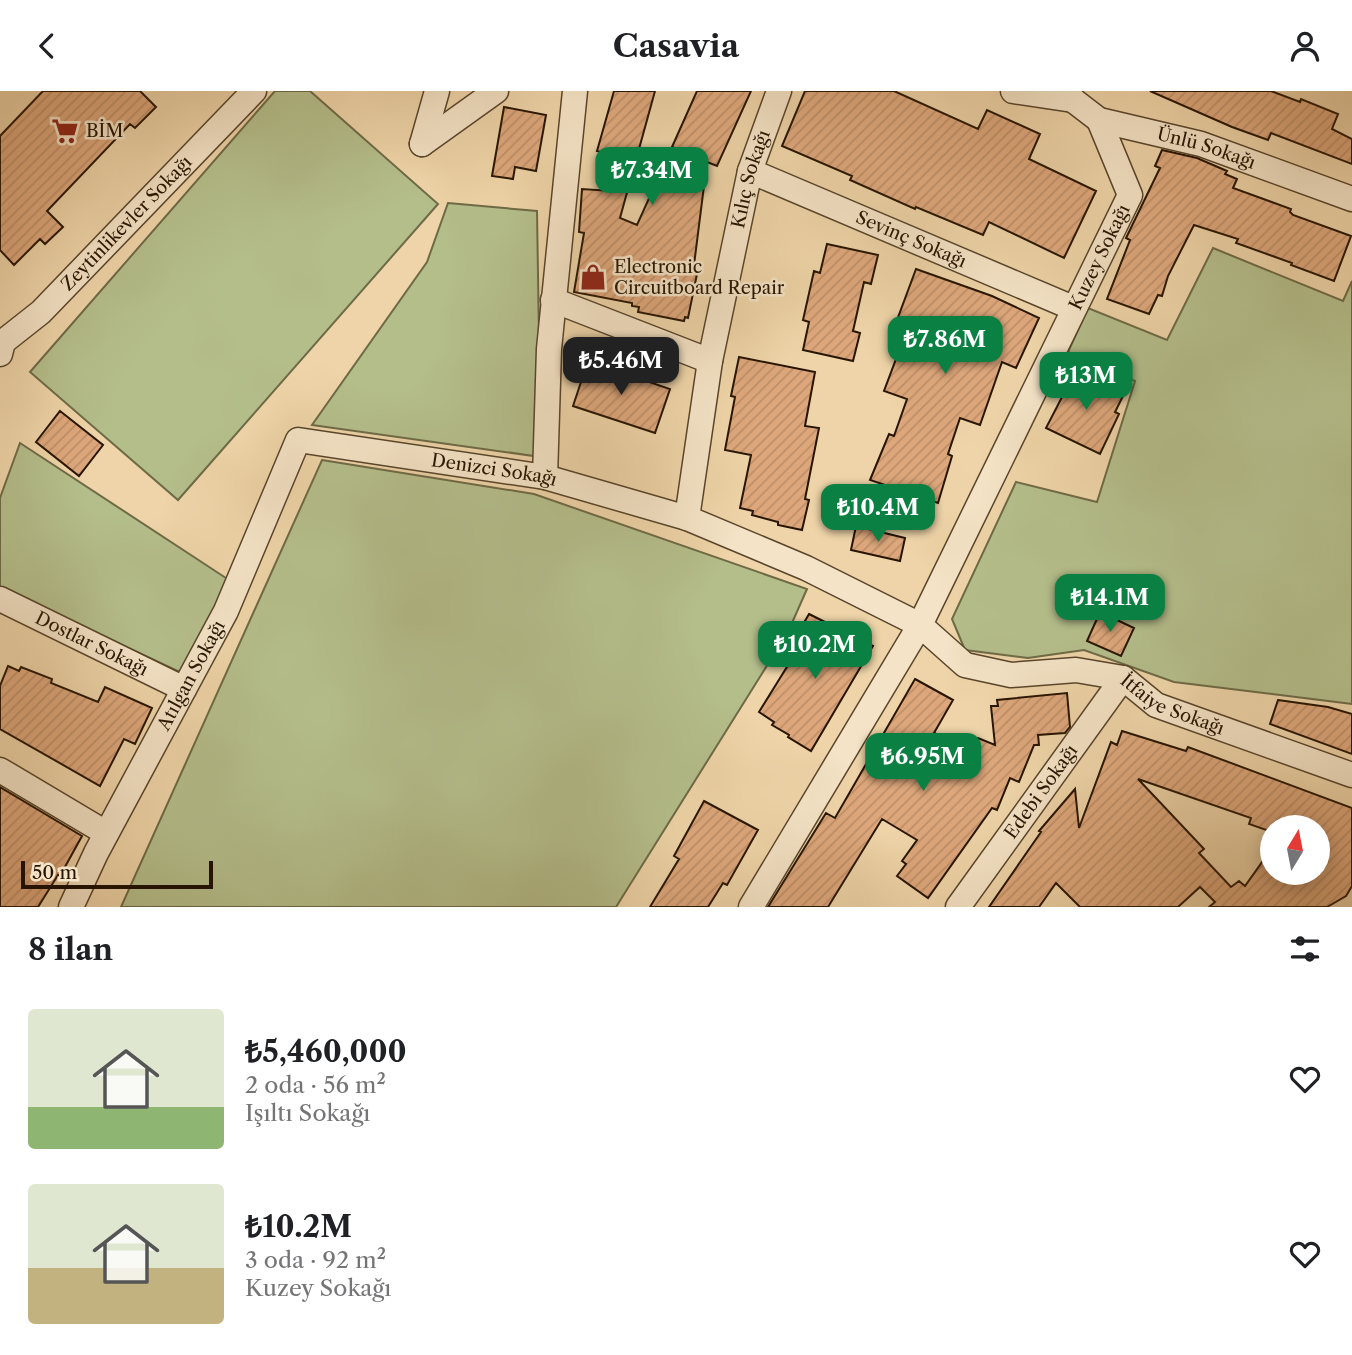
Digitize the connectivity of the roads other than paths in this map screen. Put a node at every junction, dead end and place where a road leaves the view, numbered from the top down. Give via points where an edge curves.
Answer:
1 (254, 91) edge
2 (437, 91) edge
3 (496, 91) edge
4 (575, 91) edge
5 (779, 91) edge
6 (1013, 91) edge
7 (1071, 96) edge
8 (1099, 120) junction
9 (750, 170) junction
10 (1352, 199) edge
11 (554, 300) junction
12 (1073, 308) junction
13 (1, 346) edge
14 (710, 361) junction
15 (298, 440) joint
16 (545, 477) junction
17 (687, 518) junction
18 (0, 599) edge
19 (920, 625) junction
20 (1124, 678) junction
21 (184, 689) junction
22 (0, 771) edge
23 (1352, 775) edge
24 (106, 833) junction
25 (962, 905) edge
26 (71, 907) edge
27 (751, 907) edge

1 - 13 street, Zeytinlikevler Sokağı via 41,312
2 - 3 street via 422,144
4 - 11 street
5 - 9 street, Kılıç Sokağı
6 - 7 street
7 - 8 street, Ünlü Sokağı
8 - 10 street, Ünlü Sokağı via 1200,144
8 - 12 street, Kuzey Sokağı via 1129,195
9 - 12 street, Sevinç Sokağı
9 - 14 street, Kılıç Sokağı
11 - 14 street
11 - 16 street
12 - 19 street, Kuzey Sokağı
14 - 17 street, Kılıç Sokağı
15 - 16 street, Denizci Sokağı
15 - 21 street, Atılgan Sokağı via 226,611
16 - 17 street, Denizci Sokağı
17 - 19 street, Denizci Sokağı via 806,568
18 - 21 street, Dostlar Sokağı
19 - 20 street, İtfaiye Sokağı via 965,665 1011,675 1076,670
19 - 27 street, Kuzey Sokağı
20 - 23 street, İtfaiye Sokağı via 1156,705
20 - 25 street, Edebi Sokağı
21 - 24 street, Atılgan Sokağı
22 - 24 street
24 - 26 street, Atılgan Sokağı

